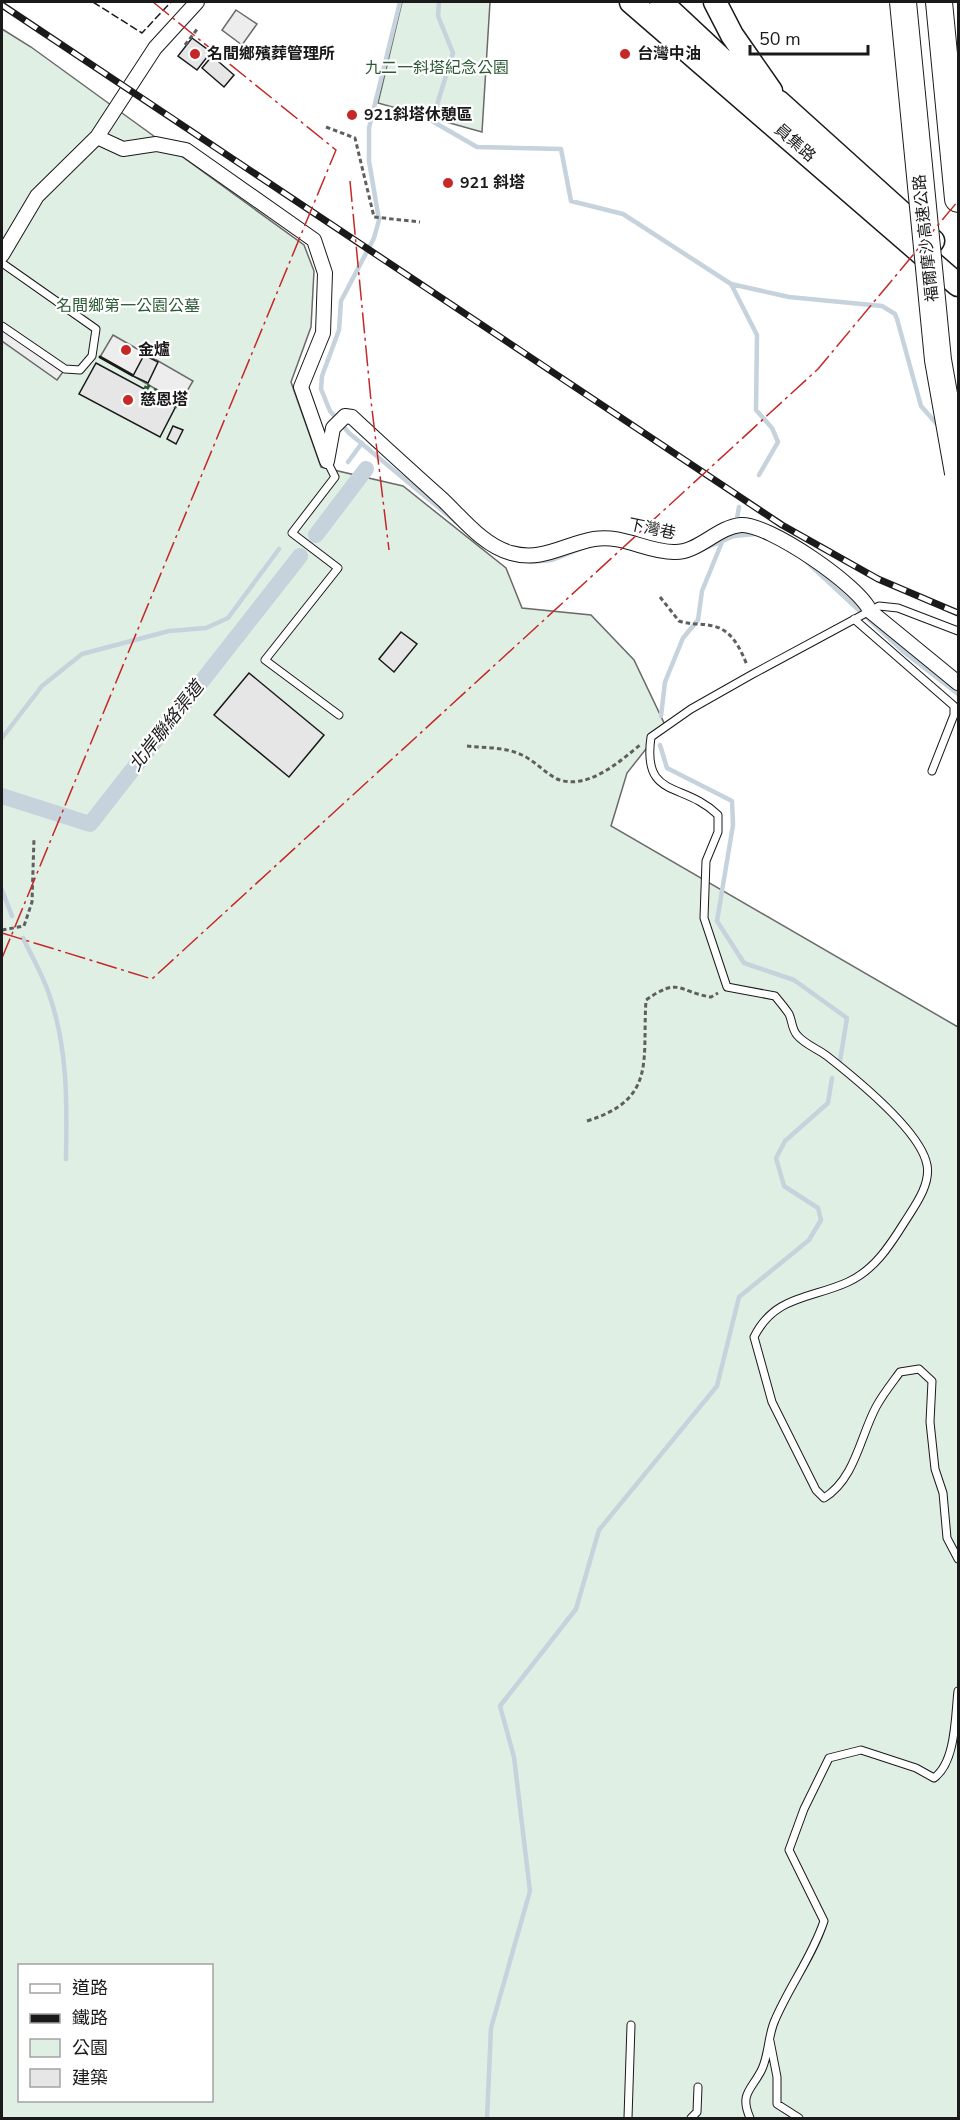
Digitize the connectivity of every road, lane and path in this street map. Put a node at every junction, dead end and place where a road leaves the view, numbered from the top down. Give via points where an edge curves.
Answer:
1 (197, 2) edge
2 (631, 2) edge
3 (660, 2) edge
4 (715, 2) edge
5 (903, 2) edge
6 (939, 2) edge
7 (198, 28) dead end
8 (184, 45) dead end
9 (779, 102) junction
10 (326, 127) dead end
11 (97, 136) junction
12 (958, 199) edge
13 (420, 222) dead end
14 (2, 255) edge
15 (2, 264) edge
16 (958, 264) edge
17 (958, 285) edge
18 (2, 326) edge
19 (327, 461) junction
20 (958, 473) edge
21 (660, 597) dead end
22 (870, 611) junction
23 (854, 620) junction
24 (958, 631) edge
25 (751, 675) junction
26 (958, 683) edge
27 (339, 715) dead end
28 (651, 737) junction
29 (467, 746) dead end
30 (932, 771) dead end
31 (34, 838) dead end
32 (2, 930) edge
33 (727, 987) junction
34 (587, 1121) dead end
35 (958, 1559) edge
36 (958, 1691) edge
37 (631, 2025) dead end
38 (770, 2038) junction
39 (698, 2087) dead end
40 (628, 2118) edge
41 (691, 2118) edge
42 (750, 2118) edge
43 (799, 2118) edge

1 - 11 street via 155,48
2 - 17 main road, 員集路
3 - 9 main road, 員集路 via 753,88
4 - 9 main road via 732,35
5 - 20 highway, 福爾摩沙高速公路, bridge via 938,360
6 - 12 highway
7 - 8 path
9 - 16 main road, 員集路
10 - 13 path via 355,138 374,217
11 - 14 street via 37,196
11 - 19 street via 123,150 156,144 186,150 314,240 325,273 323,333 301,387
15 - 18 lane via 96,329 92,356 80,370 64,369
19 - 22 street, 下灣巷 via 333,428 345,416 352,417 482,537 510,553 538,556 607,537 676,552 736,526 755,526 782,538 854,588
19 - 27 lane via 335,477 292,533 338,568 265,660
21 - 25 path via 674,617 729,634 740,647
22 - 23 lane
22 - 24 lane via 889,606
22 - 26 street, 下灣巷
23 - 25 lane
23 - 30 lane via 954,706
25 - 28 lane
28 - 29 path via 619,762 585,780 558,779 522,754
28 - 33 lane via 648,758 652,774 664,787 686,793 718,815 718,832 706,861 704,918
31 - 32 path via 32,902 24,926
33 - 34 path via 711,997 669,986 646,1000 642,1077 635,1094 607,1114
33 - 35 lane via 775,996 789,1015 796,1035 827,1056 916,1138 927,1166 926,1183 878,1261 861,1276 843,1284 790,1300 777,1308 754,1337 772,1402 816,1490 824,1498 847,1475 875,1408 900,1372 919,1369 932,1380 930,1422 935,1469 943,1493 947,1538
36 - 38 lane via 944,1771 934,1778 861,1750 829,1758 789,1850 824,1921 815,1948 774,2021
37 - 40 lane
38 - 42 lane via 762,2068 748,2089 744,2105
38 - 43 lane via 777,2103
39 - 41 lane via 697,2112

